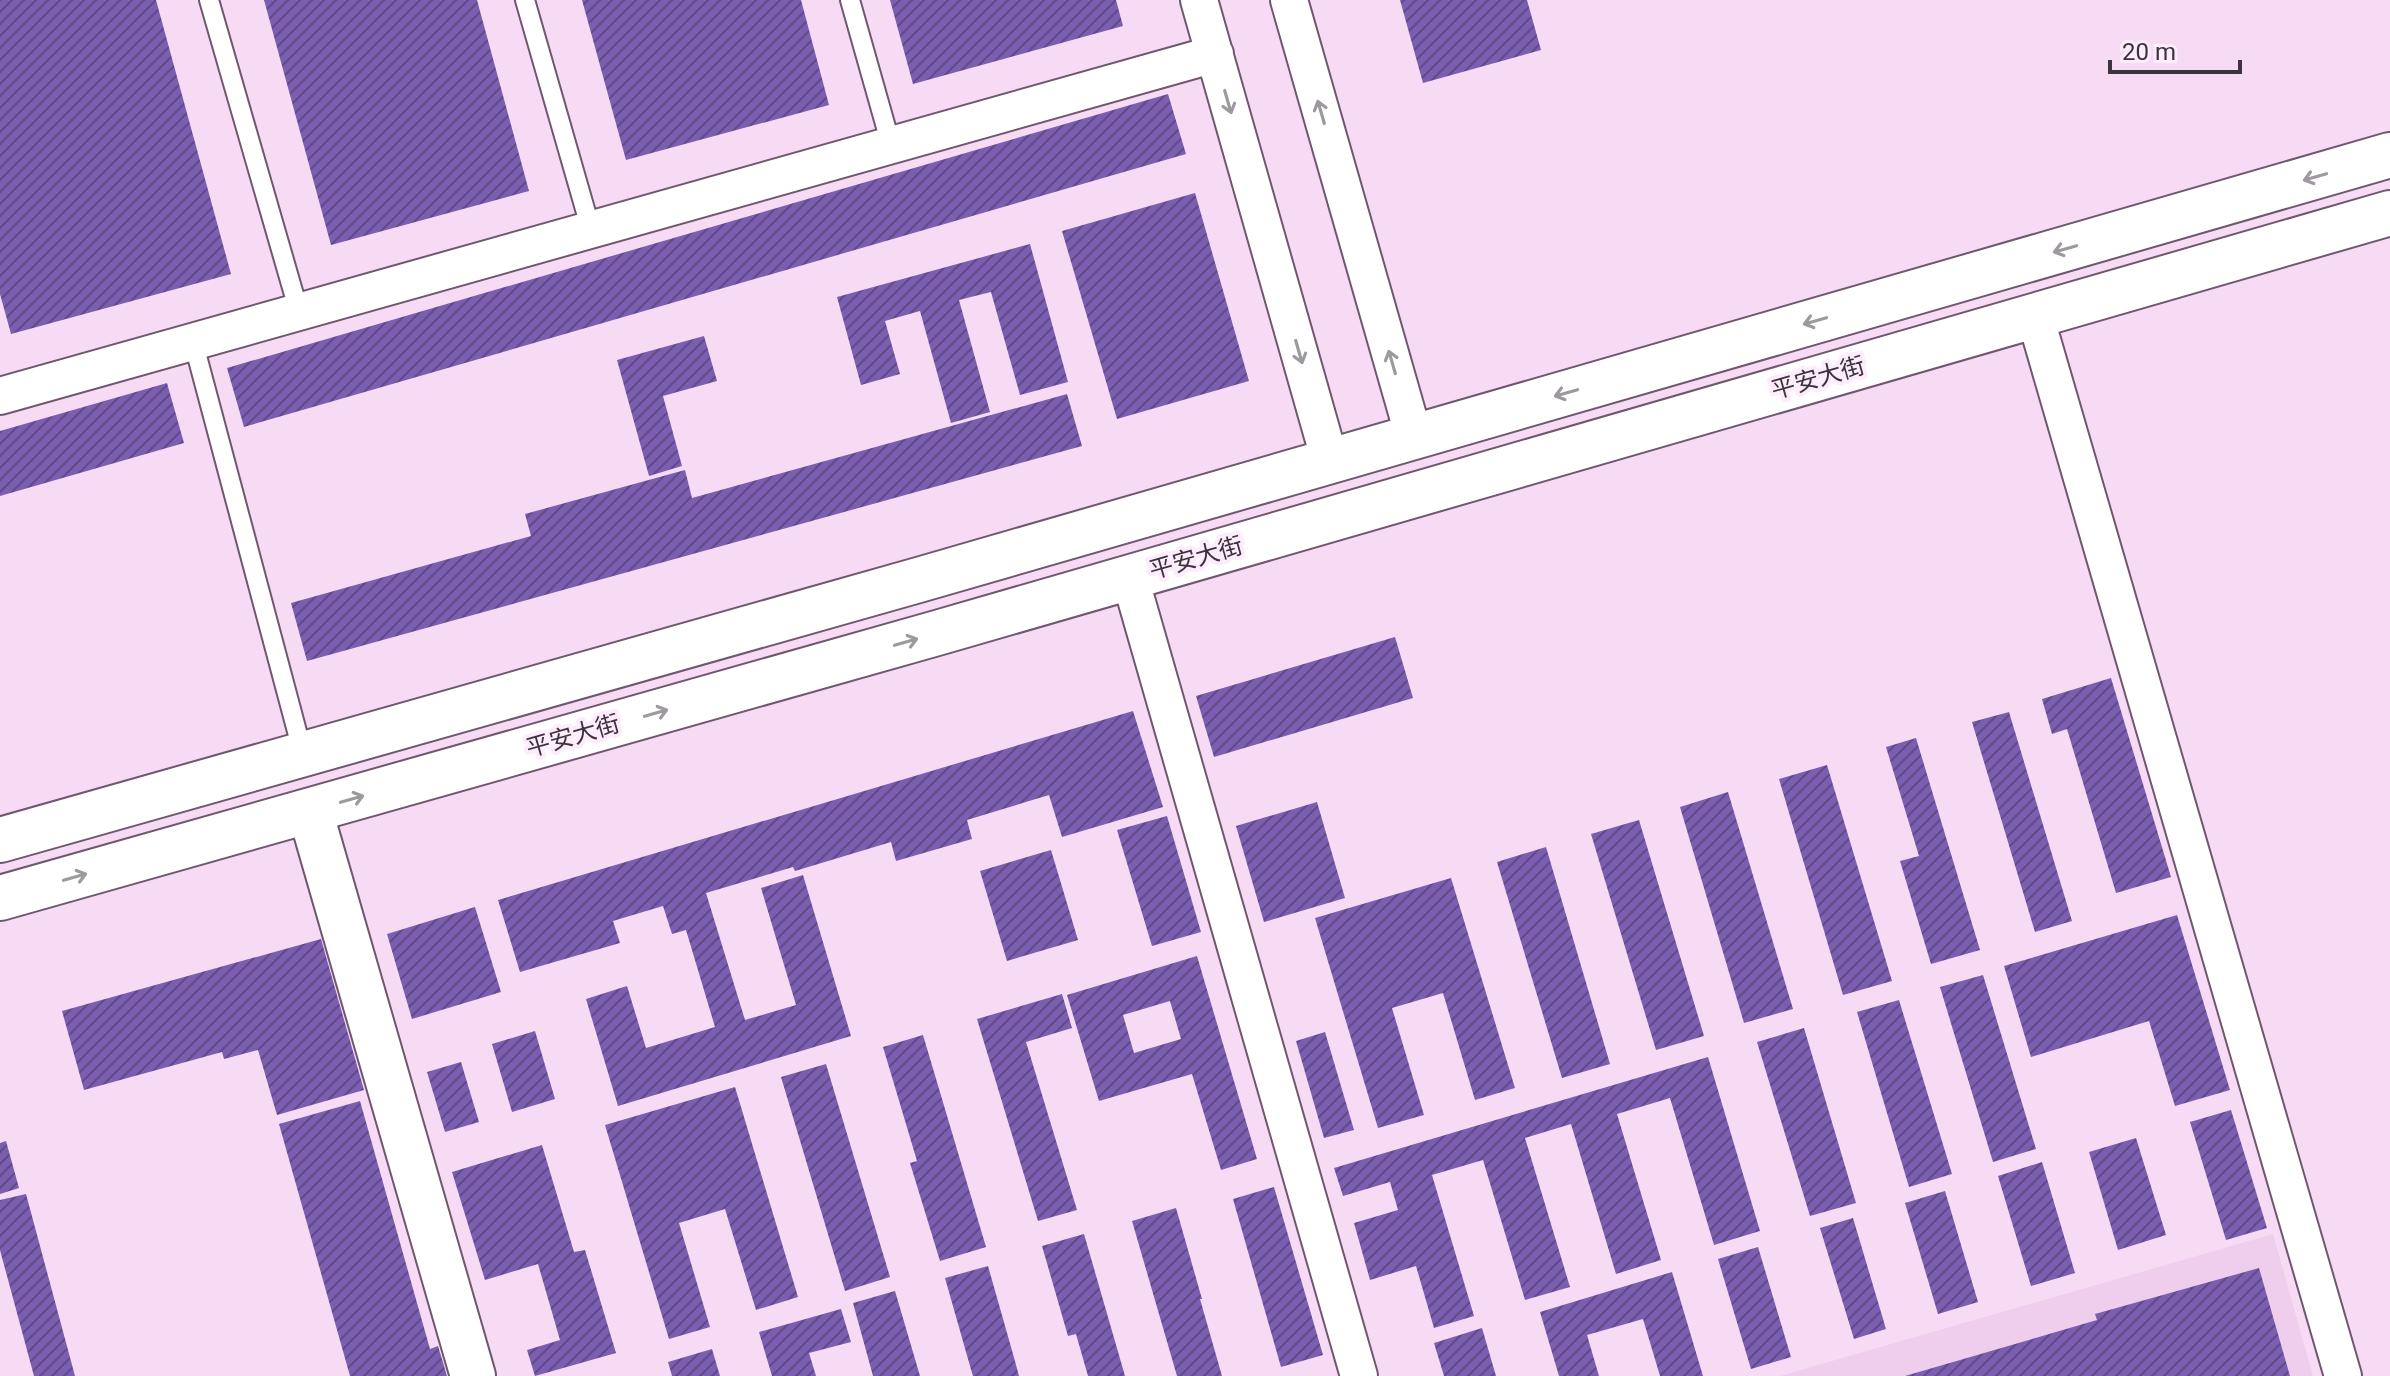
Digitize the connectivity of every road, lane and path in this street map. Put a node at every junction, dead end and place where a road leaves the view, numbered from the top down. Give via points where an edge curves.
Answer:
1 (209, 0) edge
2 (525, 0) edge
3 (850, 0) edge
4 (1199, 0) edge
5 (1289, 0) edge
6 (1215, 54) junction
7 (891, 145) junction
8 (2390, 155) edge
9 (2390, 213) edge
10 (591, 230) junction
11 (299, 312) junction
12 (2035, 316) junction
13 (193, 341) junction
14 (0, 396) edge
15 (1414, 437) junction
16 (1330, 461) junction
17 (1130, 578) junction
18 (303, 754) junction
19 (310, 811) junction
20 (0, 840) edge
21 (0, 898) edge
22 (473, 1376) edge
23 (1359, 1376) edge
24 (2343, 1376) edge

1 - 11 lane
2 - 10 lane
3 - 7 lane
4 - 6 street
15 -> 5 street
6 - 7 street
6 -> 16 street
7 - 10 street
8 -> 15 main road
9 - 12 main road, 平安大街
10 - 11 street
11 - 13 street
12 - 17 main road, 平安大街
12 - 24 street
13 - 14 street
13 - 18 lane
15 - 16 main road
16 - 18 main road
19 -> 17 main road, 平安大街
17 - 23 street
18 - 20 main road
21 -> 19 main road, 平安大街
19 - 22 main road

